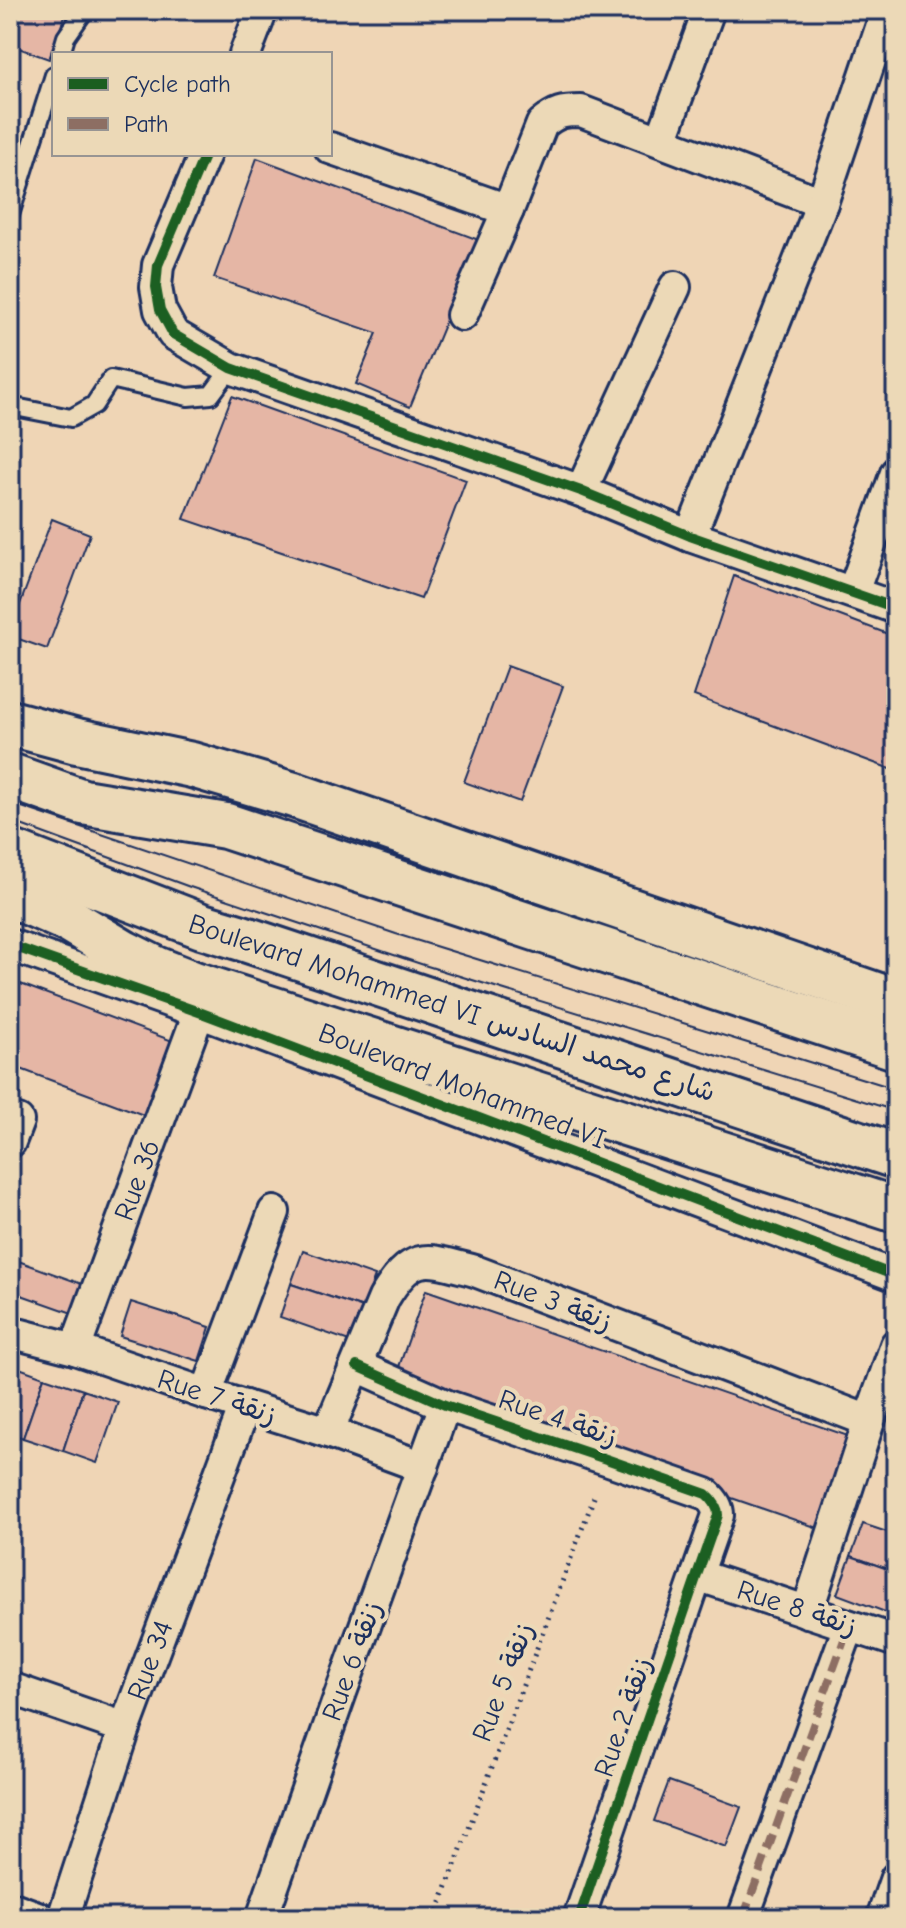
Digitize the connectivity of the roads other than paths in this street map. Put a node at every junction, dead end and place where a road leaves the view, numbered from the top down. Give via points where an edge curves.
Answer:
1 (85, 10) edge
2 (262, 10) edge
3 (709, 10) edge
4 (887, 10) edge
5 (62, 52) edge
6 (246, 52) edge
7 (52, 81) edge
8 (661, 141) junction
9 (332, 149) edge
10 (204, 156) edge
11 (822, 203) junction
12 (508, 210) junction
13 (10, 215) edge
14 (675, 287) dead end
15 (462, 315) dead end
16 (231, 368) junction
17 (10, 406) edge
18 (896, 473) edge
19 (581, 491) junction
20 (690, 536) junction
21 (853, 592) junction
22 (896, 608) edge
23 (10, 723) edge
24 (10, 776) edge
25 (10, 852) edge
26 (10, 894) edge
27 (10, 945) edge
28 (896, 1002) edge
29 (199, 1012) junction
30 (896, 1047) edge
31 (896, 1156) edge
32 (896, 1210) edge
33 (274, 1212) dead end
34 (896, 1276) edge
35 (10, 1332) edge
36 (896, 1345) edge
37 (75, 1349) junction
38 (357, 1366) junction
39 (206, 1394) junction
40 (445, 1405) junction
41 (245, 1406) junction
42 (869, 1421) junction
43 (328, 1432) junction
44 (423, 1467) junction
45 (713, 1532) joint
46 (697, 1575) junction
47 (807, 1612) junction
48 (849, 1626) junction
49 (896, 1641) edge
50 (10, 1688) edge
51 (125, 1728) junction
52 (896, 1878) edge
53 (10, 1907) edge
54 (40, 1918) edge
55 (63, 1918) edge
56 (262, 1918) edge
57 (579, 1918) edge
58 (743, 1918) edge
59 (882, 1918) edge

1 - 5 lane
2 - 6 street
3 - 8 street
4 - 11 street
7 - 13 lane
8 - 11 street
8 - 12 street via 581,111 553,115 542,124
9 - 12 street
10 - 16 street via 158,265 156,287 160,310 173,334
11 - 20 street
12 - 15 street
14 - 19 street
16 - 17 lane via 211,395 188,397 111,379 94,405 71,418
16 - 19 street
18 - 21 street
19 - 20 street
20 - 21 street
21 - 22 street
23 - 28 main road via 269,787
24 - 30 main road via 83,802 226,826
25 - 31 main road, Boulevard Mohammed VI شارع محمد السادس via 202,926
26 - 32 main road, Boulevard Mohammed VI via 194,984
27 - 29 street, Boulevard Mohammed VI
29 - 34 street, Boulevard Mohammed VI
29 - 37 street, Rue 36
33 - 39 street
35 - 37 street, Rue 7 زنقة
36 - 42 street
37 - 39 street, Rue 7 زنقة
38 - 40 street, Rue 4 زنقة
38 - 42 street, Rue 3 زنقة via 396,1279 418,1261 437,1261
38 - 43 street, Rue 3 زنقة
39 - 41 street, Rue 7 زنقة
40 - 44 street, Rue 6 زنقة
40 - 45 street, Rue 4 زنقة via 706,1494 718,1509
41 - 43 street, Rue 7 زنقة
41 - 51 street, Rue 34
42 - 47 street
43 - 44 street, Rue 7 زنقة
44 - 56 street, Rue 6 زنقة
45 - 46 street, Rue 2 زنقة
46 - 47 street, Rue 8 زنقة
46 - 57 street, Rue 2 زنقة
47 - 48 street, Rue 8 زنقة
48 - 49 street, Rue 8 زنقة
48 - 58 street
50 - 51 street
51 - 55 street, Rue 34
52 - 59 street
53 - 54 street

